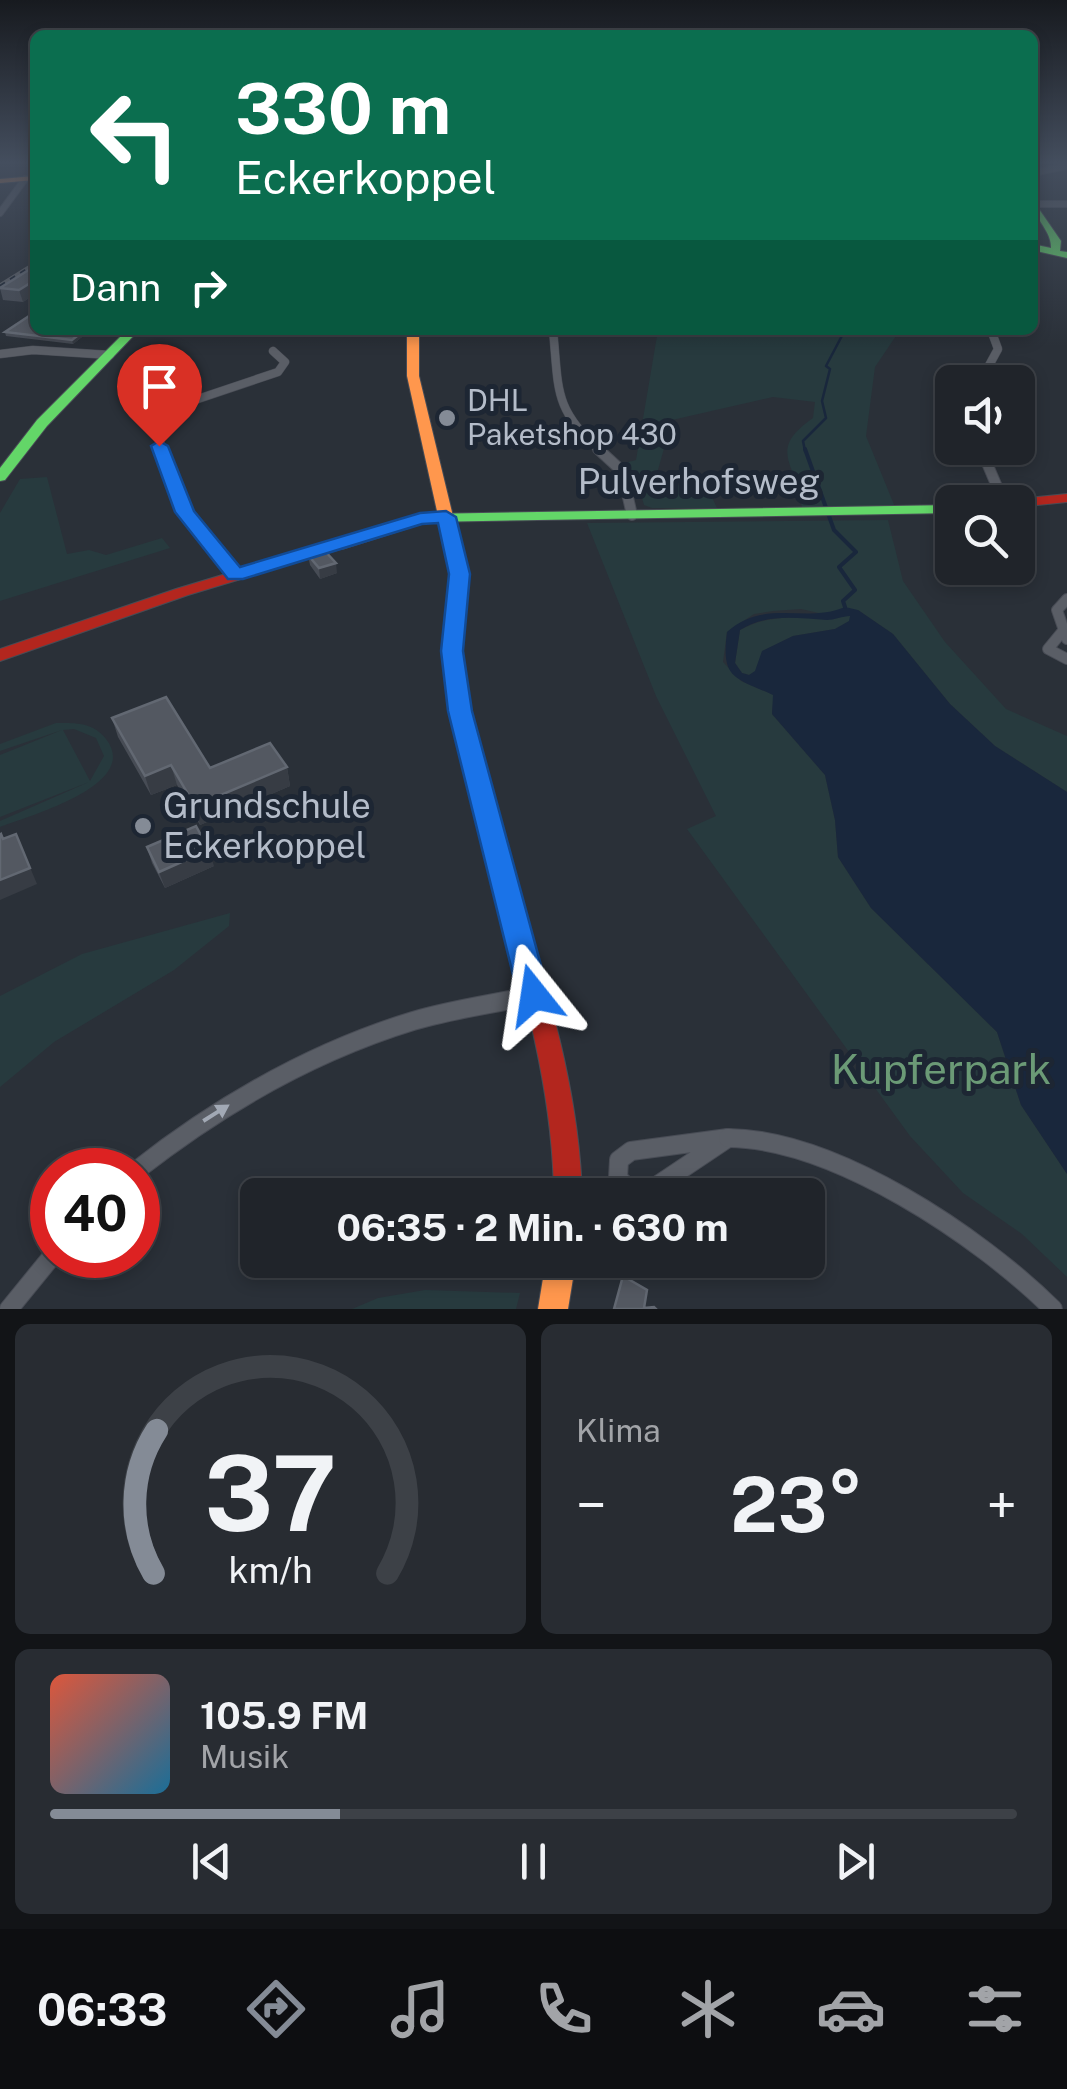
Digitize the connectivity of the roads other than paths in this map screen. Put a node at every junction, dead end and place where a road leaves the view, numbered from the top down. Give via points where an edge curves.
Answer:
1 (1040, 223) edge
2 (1048, 250) edge
3 (128, 335) edge
4 (141, 335) edge
5 (413, 335) edge
6 (554, 335) edge
7 (994, 335) edge
8 (274, 351) dead end
9 (0, 354) edge
10 (110, 355) junction
11 (989, 365) edge
12 (0, 476) edge
13 (1067, 498) edge
14 (1035, 501) edge
15 (935, 510) edge
16 (632, 515) junction
17 (446, 517) junction
18 (236, 575) junction
19 (1067, 599) edge
20 (1064, 636) edge
21 (0, 655) edge
22 (1067, 659) edge
23 (534, 995) junction
24 (728, 1138) junction
25 (160, 1153) edge
26 (568, 1178) edge
27 (34, 1278) edge
28 (558, 1278) edge
29 (9, 1309) edge
30 (553, 1309) edge
31 (1053, 1309) edge

1 - 2 street
3 - 10 street
4 - 10 street
5 - 17 street via 414,381
6 - 16 street via 561,406 622,471
7 - 11 street via 998,349
8 - 18 street via 285,362 278,372 174,407 153,422 185,512
9 - 10 street
10 - 12 street
13 - 14 street
15 - 16 street, Pulverhofsweg
16 - 17 street, Pulverhofsweg
17 - 18 street, Pulverhofsweg via 420,518
17 - 23 street via 459,574 452,651 460,711
18 - 21 street, Pulverhofsweg
19 - 20 street via 1057,610
20 - 22 street via 1048,649
25 -> 23 street via 216,1113 327,1055 416,1020
23 - 26 street via 566,1118
24 - 24 street via 628,1152 617,1166 618,1178 630,1190 646,1192
24 - 31 street via 791,1150 912,1201 1009,1267
27 - 29 street
28 - 30 street

